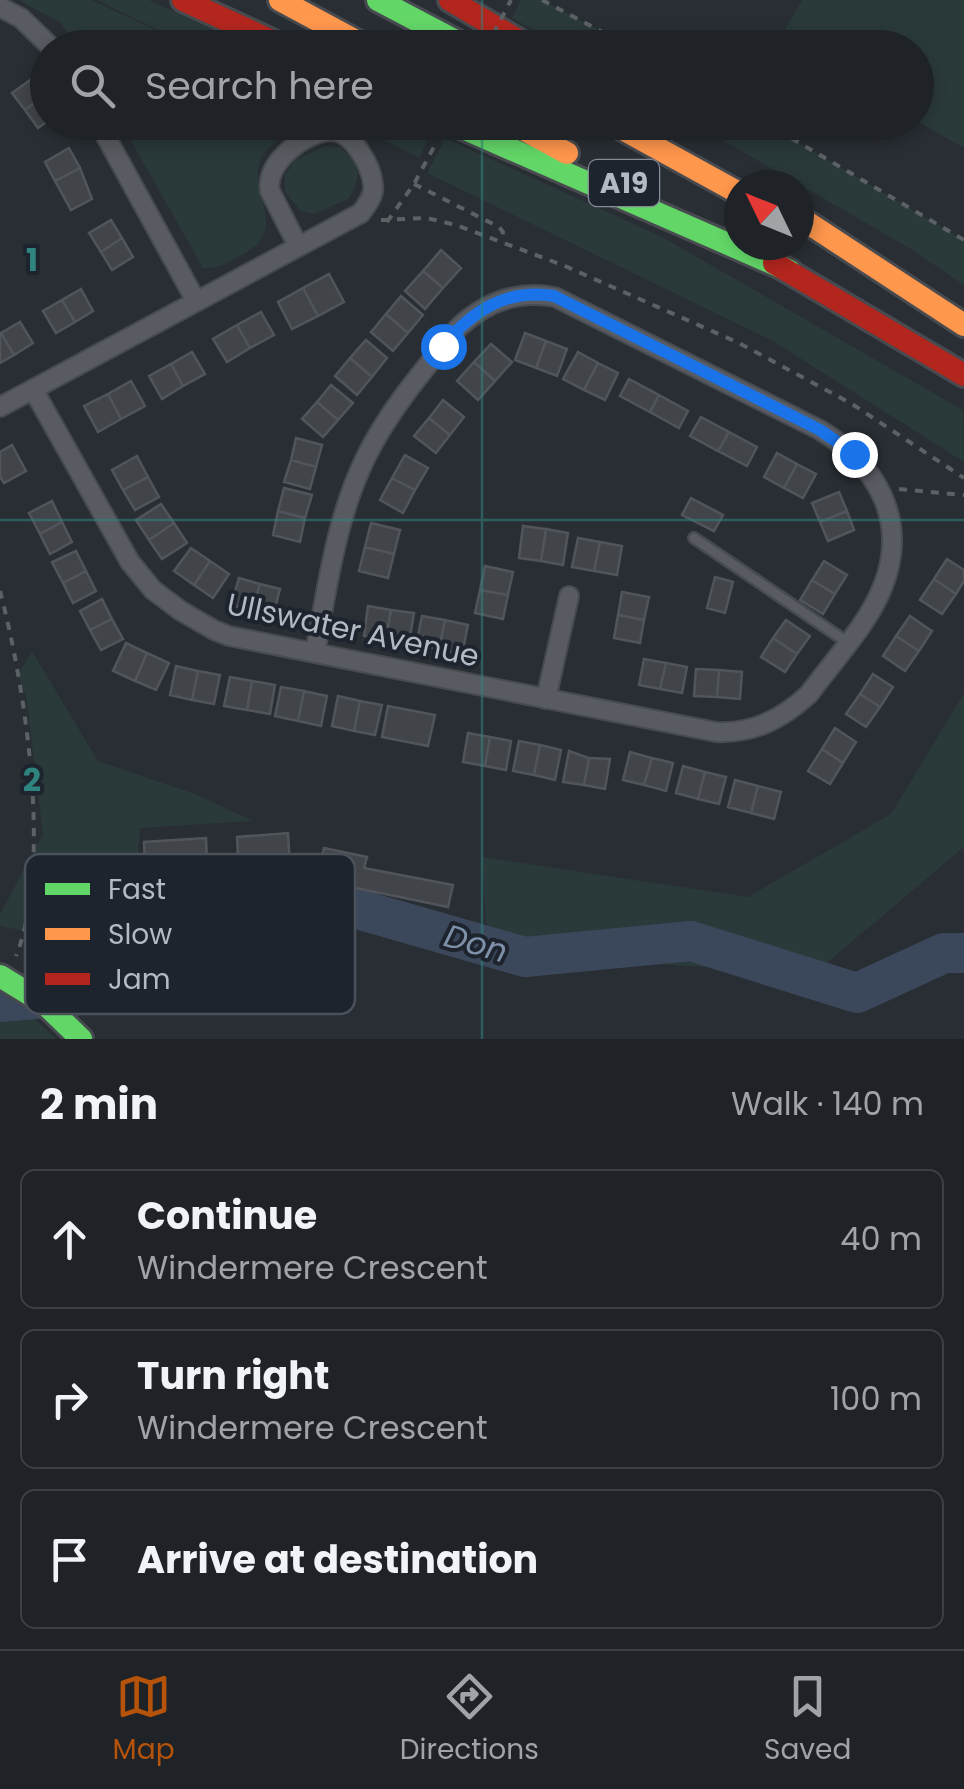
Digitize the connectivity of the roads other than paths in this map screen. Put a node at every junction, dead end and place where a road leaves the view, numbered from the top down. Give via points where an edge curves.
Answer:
1 (184, 0) edge
2 (280, 0) edge
3 (378, 0) edge
4 (450, 0) edge
5 (0, 7) edge
6 (33, 30) edge
7 (248, 30) edge
8 (336, 30) edge
9 (435, 30) edge
10 (500, 30) edge
11 (108, 140) edge
12 (311, 140) edge
13 (348, 140) edge
14 (469, 140) edge
15 (544, 140) edge
16 (643, 140) edge
17 (681, 140) edge
18 (728, 170) edge
19 (724, 185) edge
20 (814, 226) edge
21 (814, 234) edge
22 (724, 236) edge
23 (298, 246) junction
24 (769, 260) edge
25 (871, 266) junction
26 (790, 271) junction
27 (196, 300) junction
28 (964, 326) edge
29 (964, 375) edge
30 (33, 390) junction
31 (0, 407) edge
32 (694, 538) dead end
33 (570, 596) dead end
34 (847, 642) junction
35 (314, 653) junction
36 (546, 699) junction
37 (2, 977) edge
38 (25, 991) edge
39 (54, 1014) edge
40 (74, 1032) edge

1 - 7 main road
2 - 8 main road
3 - 9 main road
4 - 10 main road
5 - 6 street
11 - 27 street
12 - 23 street via 284,152 268,182
13 - 23 street via 373,183 372,194 361,213
14 - 26 main road
15 - 22 main road, A19
16 - 19 main road, A19
17 - 18 main road
20 - 25 main road
21 - 25 main road
23 - 27 street
24 - 26 main road, A19
25 - 28 main road
26 - 29 main road, A19
27 - 30 street
30 - 31 street
30 - 35 street, Ullswater Avenue via 130,562 153,590 214,630
32 - 34 lane
33 - 36 street
34 - 35 street, Ullswater Avenue via 883,587 892,547 879,487 854,454 820,430 554,296 536,293 476,312 459,327 374,440 338,534
34 - 36 street, Ullswater Avenue via 794,709 749,730 716,732
35 - 36 street, Ullswater Avenue
37 - 38 main road
39 - 40 main road

